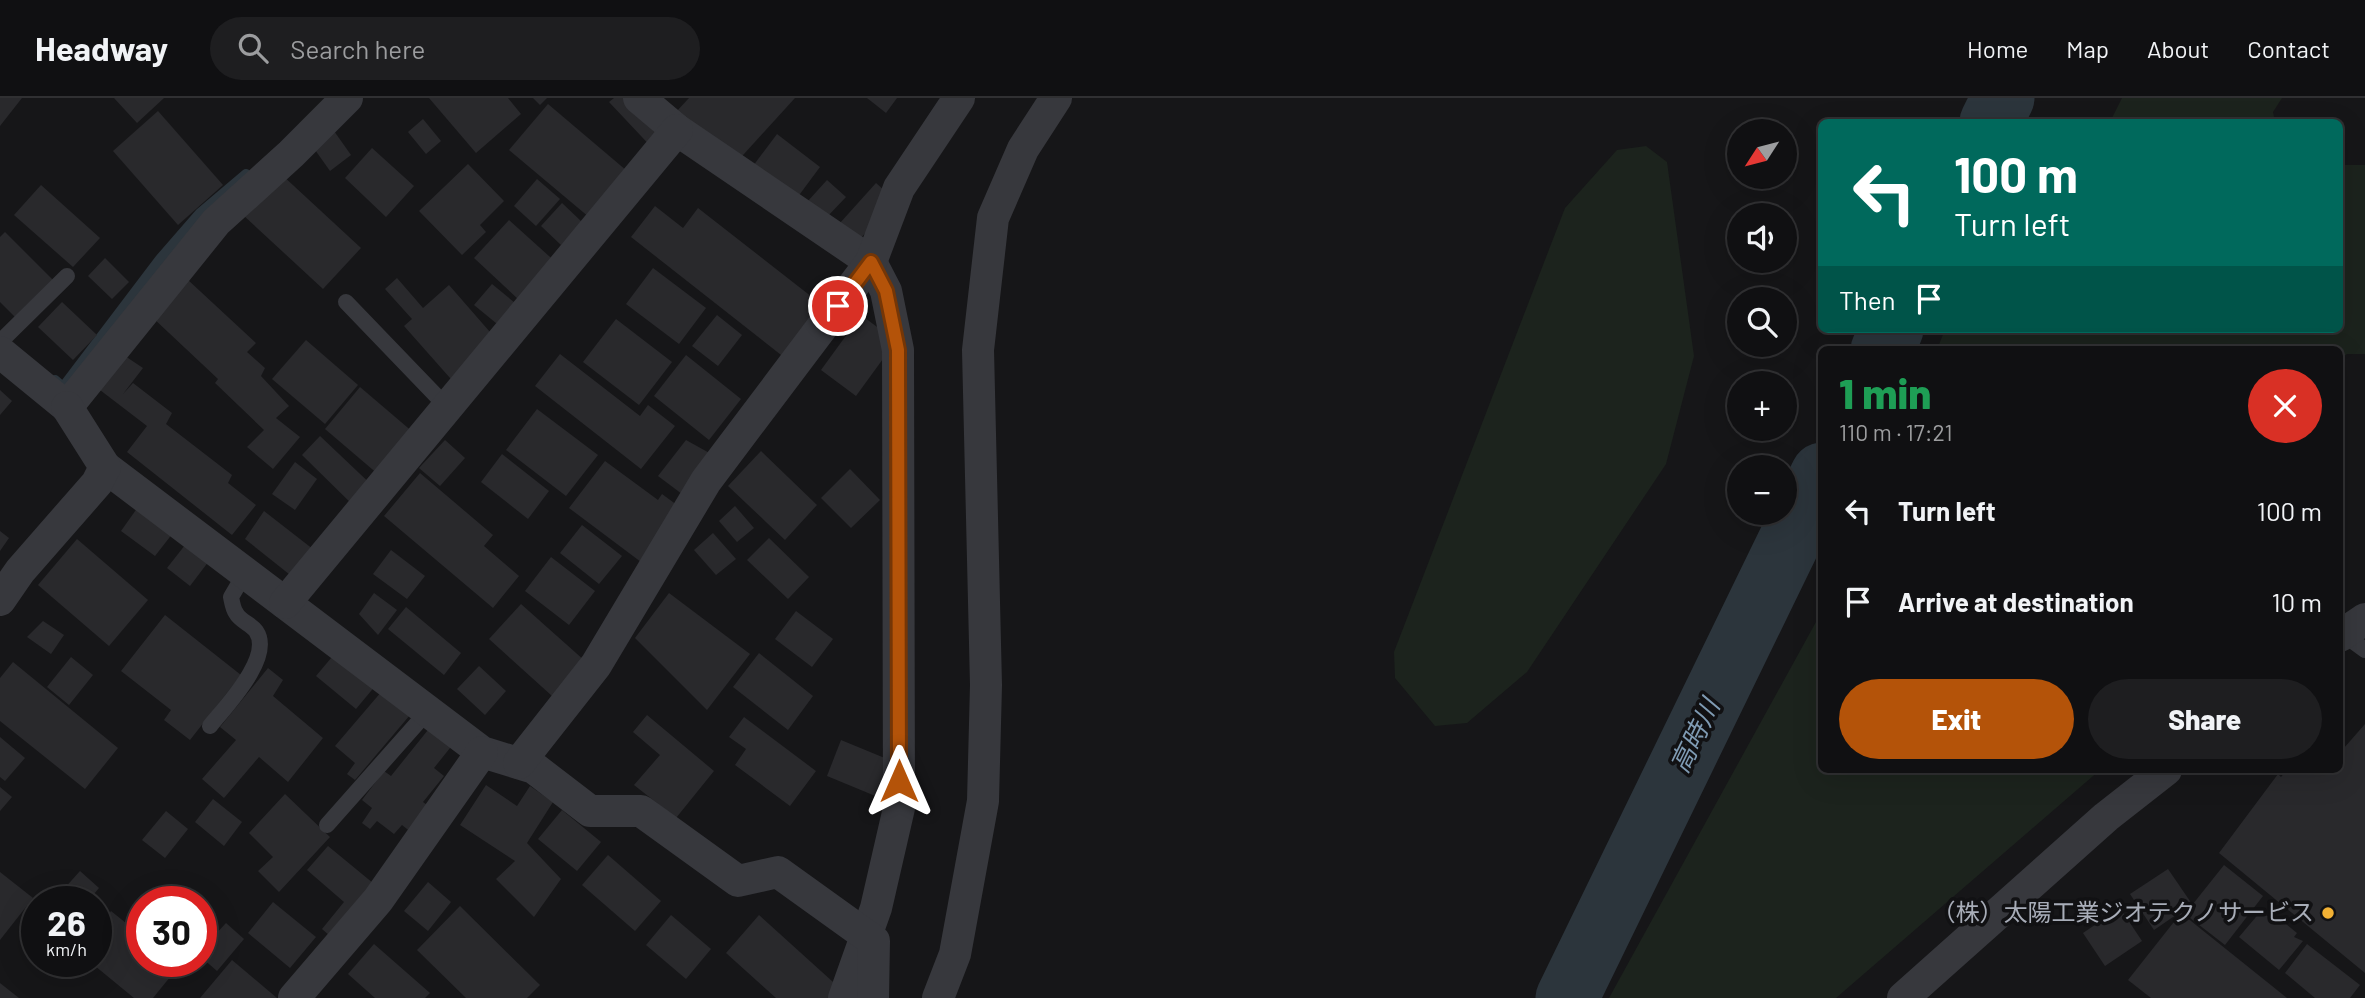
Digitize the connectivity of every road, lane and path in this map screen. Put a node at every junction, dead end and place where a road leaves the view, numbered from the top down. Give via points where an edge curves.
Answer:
1 (347, 98) edge
2 (639, 98) edge
3 (959, 98) edge
4 (1056, 98) edge
5 (677, 130) junction
6 (871, 262) junction
7 (67, 276) dead end
8 (346, 302) dead end
9 (0, 342) edge
10 (0, 352) edge
11 (67, 407) junction
12 (447, 407) junction
13 (105, 467) junction
14 (248, 575) junction
15 (0, 600) edge
16 (285, 603) junction
17 (428, 711) junction
18 (210, 726) dead end
19 (482, 752) junction
20 (519, 763) junction
21 (2162, 773) edge
22 (327, 825) dead end
23 (866, 935) junction
24 (295, 998) edge
25 (844, 998) edge
26 (873, 998) edge
27 (938, 998) edge
28 (1903, 998) edge

1 - 11 street via 216,222
2 - 5 street
3 - 6 street via 899,188
4 - 27 street via 1023,149 993,218 978,350 986,685 983,802 955,954
5 - 6 street
5 - 12 street
6 - 20 street via 706,481 596,664
6 - 23 street via 886,291 898,350 899,808
7 - 9 lane
8 - 12 lane
10 - 11 street
11 - 13 street
12 - 16 street
13 - 14 street
13 - 15 street via 97,483 20,570
14 - 16 street
14 - 18 lane via 231,597 236,614 256,630 260,651 247,680
16 - 17 street
17 - 19 street
17 - 22 lane
19 - 20 street
19 - 24 street via 378,900
20 - 23 street via 534,768 590,811 641,811 738,881 778,872
21 - 28 street via 2106,817
23 - 25 street
23 - 26 street via 874,941

